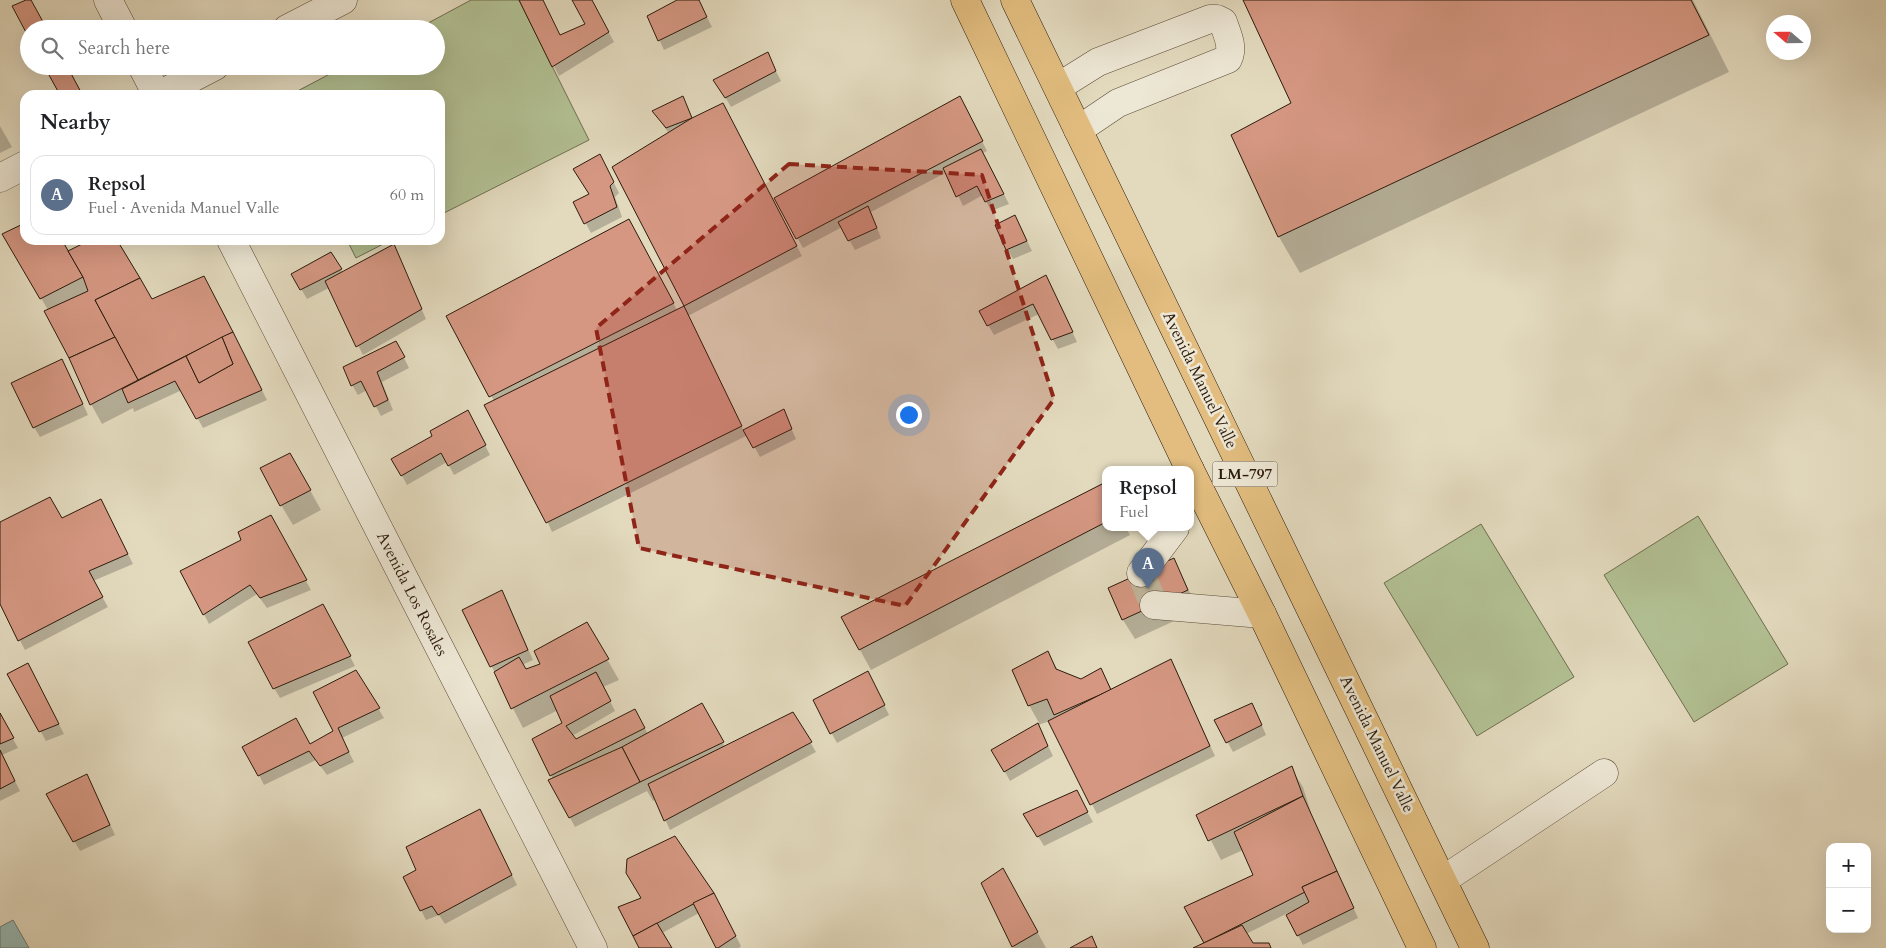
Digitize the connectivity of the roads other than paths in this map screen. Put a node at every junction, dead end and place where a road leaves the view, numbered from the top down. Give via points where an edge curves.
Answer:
1 (108, 0) edge
2 (343, 0) edge
3 (965, 0) edge
4 (1015, 0) edge
5 (118, 20) edge
6 (304, 20) edge
7 (147, 75) edge
8 (197, 75) edge
9 (1058, 87) junction
10 (155, 90) edge
11 (168, 90) edge
12 (1078, 130) junction
13 (20, 168) edge
14 (0, 178) edge
15 (234, 245) edge
16 (1184, 466) edge
17 (1194, 487) edge
18 (1173, 531) edge
19 (1141, 573) dead end
20 (1154, 605) dead end
21 (1262, 614) junction
22 (1604, 773) dead end
23 (1443, 880) junction
24 (593, 948) edge
25 (1422, 948) edge
26 (1476, 948) edge

1 - 5 street
2 - 6 street
3 - 16 main road, LM-797
4 - 9 main road, Avenida Manuel Valle / LM-797
7 - 10 street
8 - 11 street
9 - 12 main road, Avenida Manuel Valle / LM-797
9 - 12 street via 1098,62 1210,19 1223,22 1231,48 1228,59 1118,103
12 - 23 main road, Avenida Manuel Valle / LM-797
13 - 14 street
15 - 24 street, Avenida Los Rosales
17 - 21 main road, LM-797
18 - 19 street
20 - 21 street
21 - 25 main road, LM-797
22 - 23 street
23 - 26 main road, Avenida Manuel Valle / LM-797

